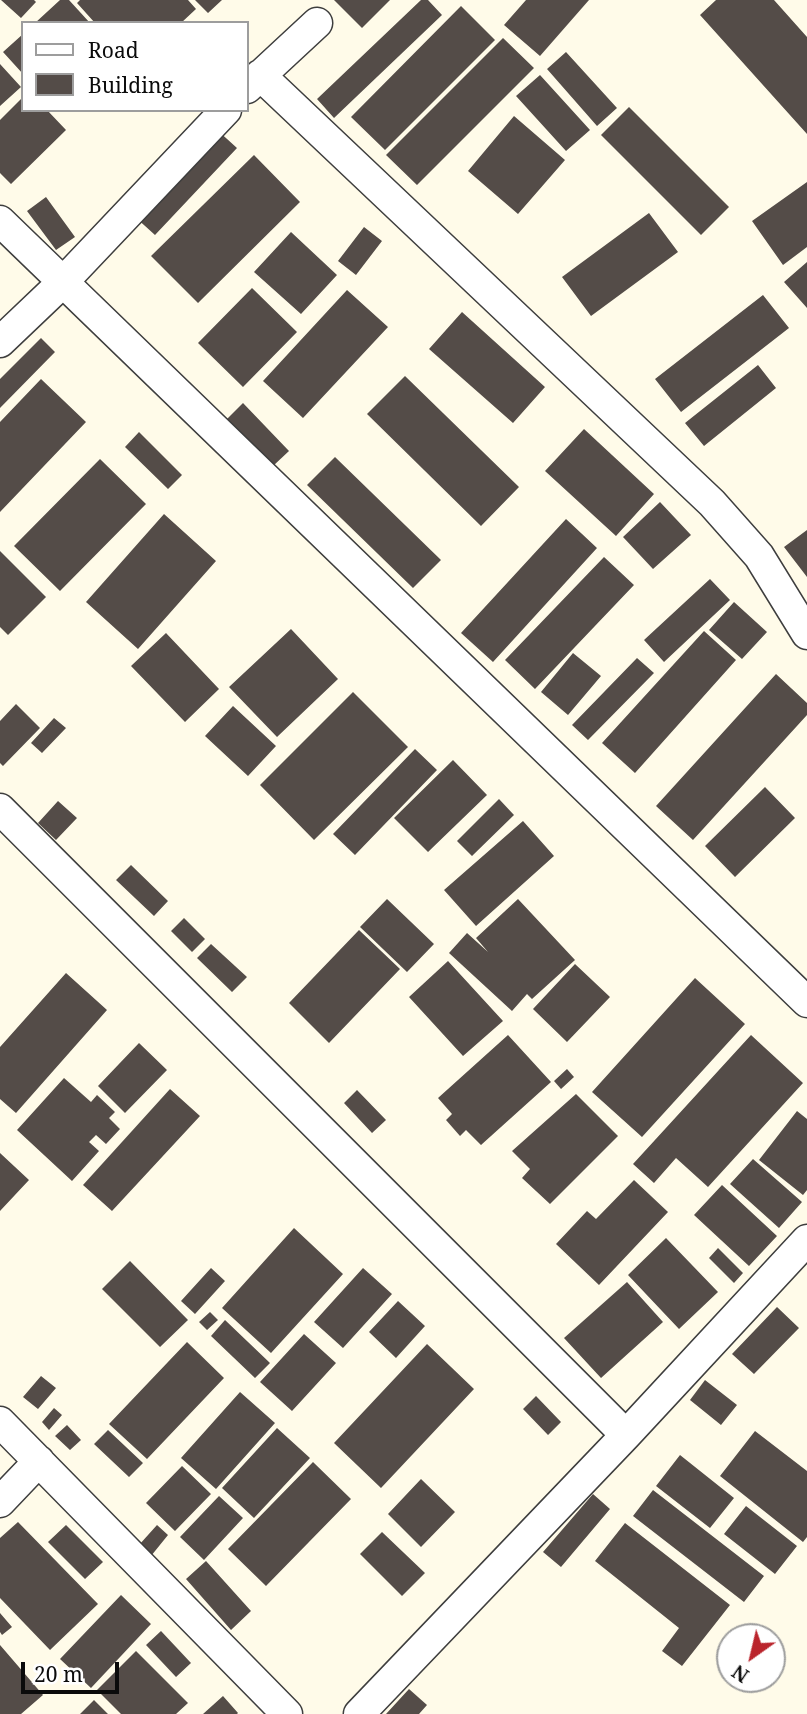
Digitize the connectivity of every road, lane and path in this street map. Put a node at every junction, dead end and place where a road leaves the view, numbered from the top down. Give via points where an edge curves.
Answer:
1 (317, 23) dead end
2 (253, 82) edge
3 (224, 112) edge
4 (0, 221) edge
5 (63, 282) junction
6 (0, 342) edge
7 (807, 634) edge
8 (0, 809) edge
9 (807, 1002) edge
10 (807, 1240) edge
11 (0, 1422) edge
12 (626, 1435) junction
13 (39, 1461) junction
14 (0, 1502) edge
15 (287, 1714) edge
16 (359, 1714) edge

1 - 2 street
2 - 7 street via 712,503 759,556
3 - 5 street
4 - 5 street
5 - 6 street
5 - 9 street
8 - 12 street
10 - 12 street
11 - 13 street
12 - 16 street
13 - 14 street
13 - 15 street

